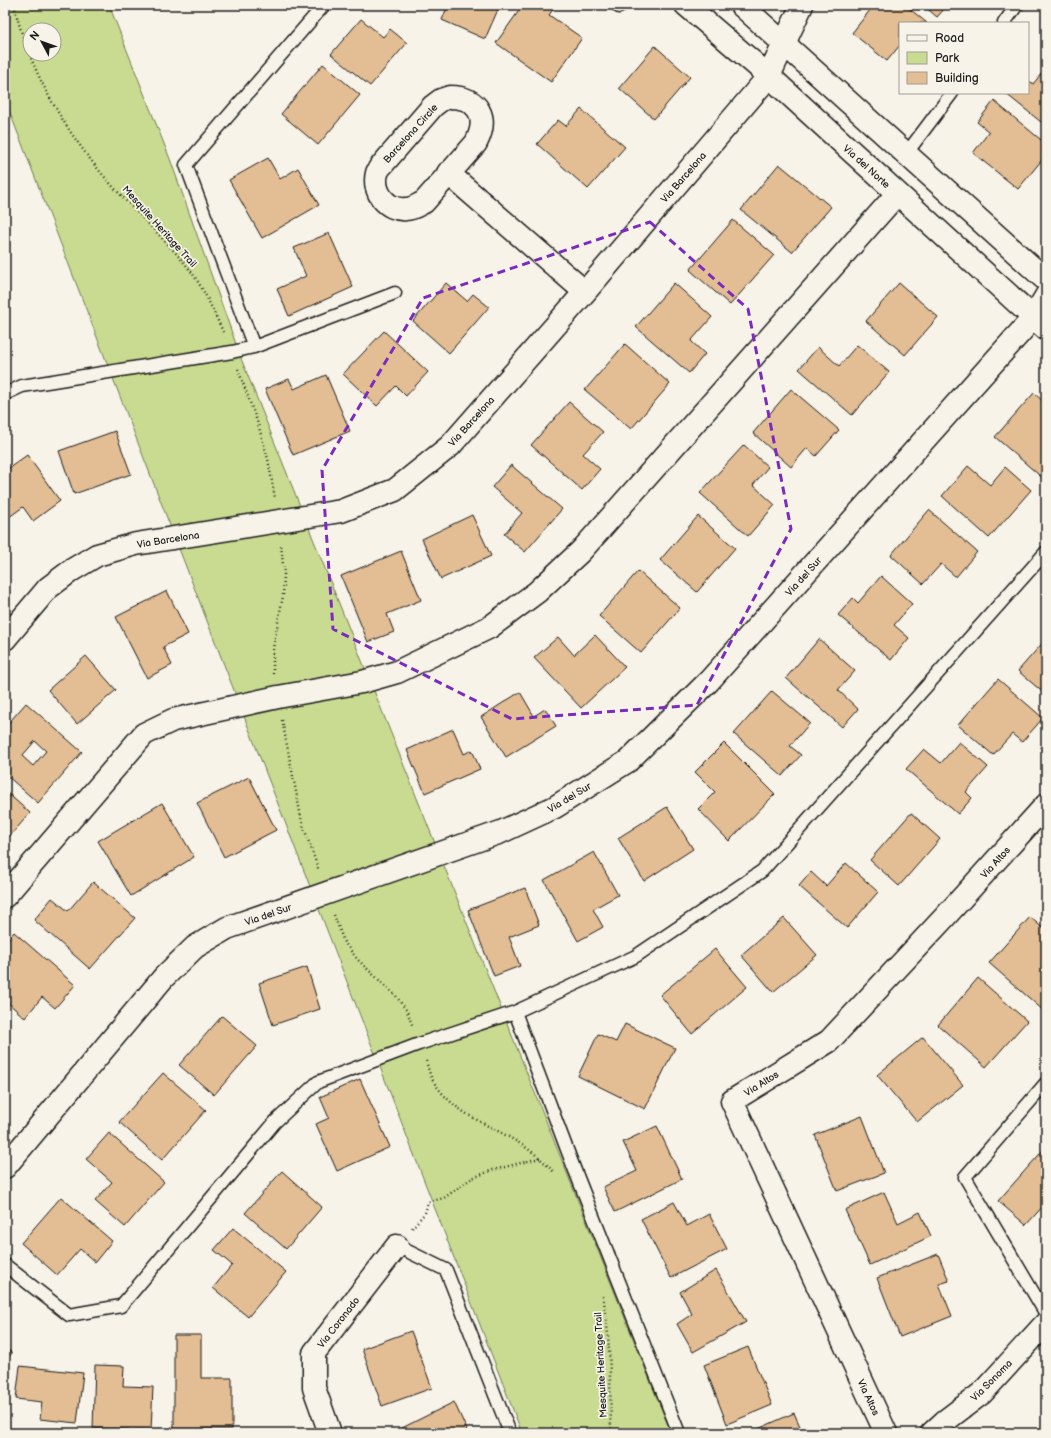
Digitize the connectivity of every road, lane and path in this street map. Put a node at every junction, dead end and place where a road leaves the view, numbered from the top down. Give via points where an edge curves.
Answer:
1 (14, 5) edge
2 (324, 5) edge
3 (616, 5) edge
4 (621, 5) edge
5 (686, 5) edge
6 (741, 5) edge
7 (802, 5) edge
8 (1018, 5) edge
9 (1005, 22) edge
10 (785, 44) junction
11 (769, 76) junction
12 (951, 94) edge
13 (906, 154) junction
14 (448, 173) junction
15 (897, 194) junction
16 (1046, 280) edge
17 (585, 292) junction
18 (395, 293) dead end
19 (1046, 296) edge
20 (1040, 324) edge
21 (254, 347) junction
22 (232, 352) junction
23 (5, 394) edge
24 (274, 495) dead end
25 (1046, 552) edge
26 (5, 639) edge
27 (1046, 805) edge
28 (5, 896) edge
29 (335, 920) dead end
30 (515, 1012) junction
31 (419, 1044) junction
32 (1046, 1083) edge
33 (540, 1158) junction
34 (5, 1168) edge
35 (557, 1176) dead end
36 (398, 1246) junction
37 (5, 1265) edge
38 (602, 1289) dead end
39 (1046, 1314) edge
40 (1046, 1323) edge
41 (330, 1433) edge
42 (510, 1433) edge
43 (610, 1433) edge
44 (679, 1433) edge
45 (886, 1433) edge
46 (932, 1433) edge

1 - 22 path, Mesquite Heritage Trail via 29,57 70,133 94,165 186,266 210,304
2 - 21 lane via 186,166
3 - 4 lane via 619,8
5 - 11 street, Via del Norte
6 - 10 street
7 - 10 street, Via Barcelona
8 - 9 lane
10 - 11 street, Via Barcelona
10 - 13 street
11 - 15 street, Via del Norte
11 - 17 street, Via Barcelona
12 - 13 lane
13 - 16 street
14 - 14 street, Barcelona Circle via 476,143 483,125 476,106 460,97 441,100 428,112 382,165 377,173 376,182 378,191 389,206 407,210 424,202
14 - 17 street
15 - 20 street, Via del Norte
15 - 28 street via 591,541 537,592 490,627 397,672 362,682 173,720 144,734
17 - 26 street, Via Barcelona via 450,446 395,490 341,511 136,544 97,555 48,588
18 - 21 lane
19 - 20 street, Via del Sur
20 - 34 street, Via del Sur via 709,681 628,761 555,807 501,832 227,928 195,947 164,977
21 - 22 lane
22 - 23 lane via 22,386
22 - 24 path, Mesquite Heritage Trail via 258,424 268,459
25 - 30 lane via 762,871 636,956
27 - 45 street, Via Altos via 829,1041 732,1101
29 - 31 path via 344,942 358,960 396,996 407,1011
30 - 31 lane
30 - 44 lane
31 - 33 path via 432,1078 461,1111 521,1144
31 - 37 lane via 318,1082 276,1122 121,1306 69,1315
32 - 39 lane via 965,1176
33 - 35 path
33 - 36 path via 472,1178 444,1198 428,1202 425,1212
36 - 41 street, Via Coronado via 314,1353 314,1388
36 - 42 lane via 446,1270
38 - 43 path, Mesquite Heritage Trail via 607,1318
40 - 46 street, Via Sonoma via 982,1393

